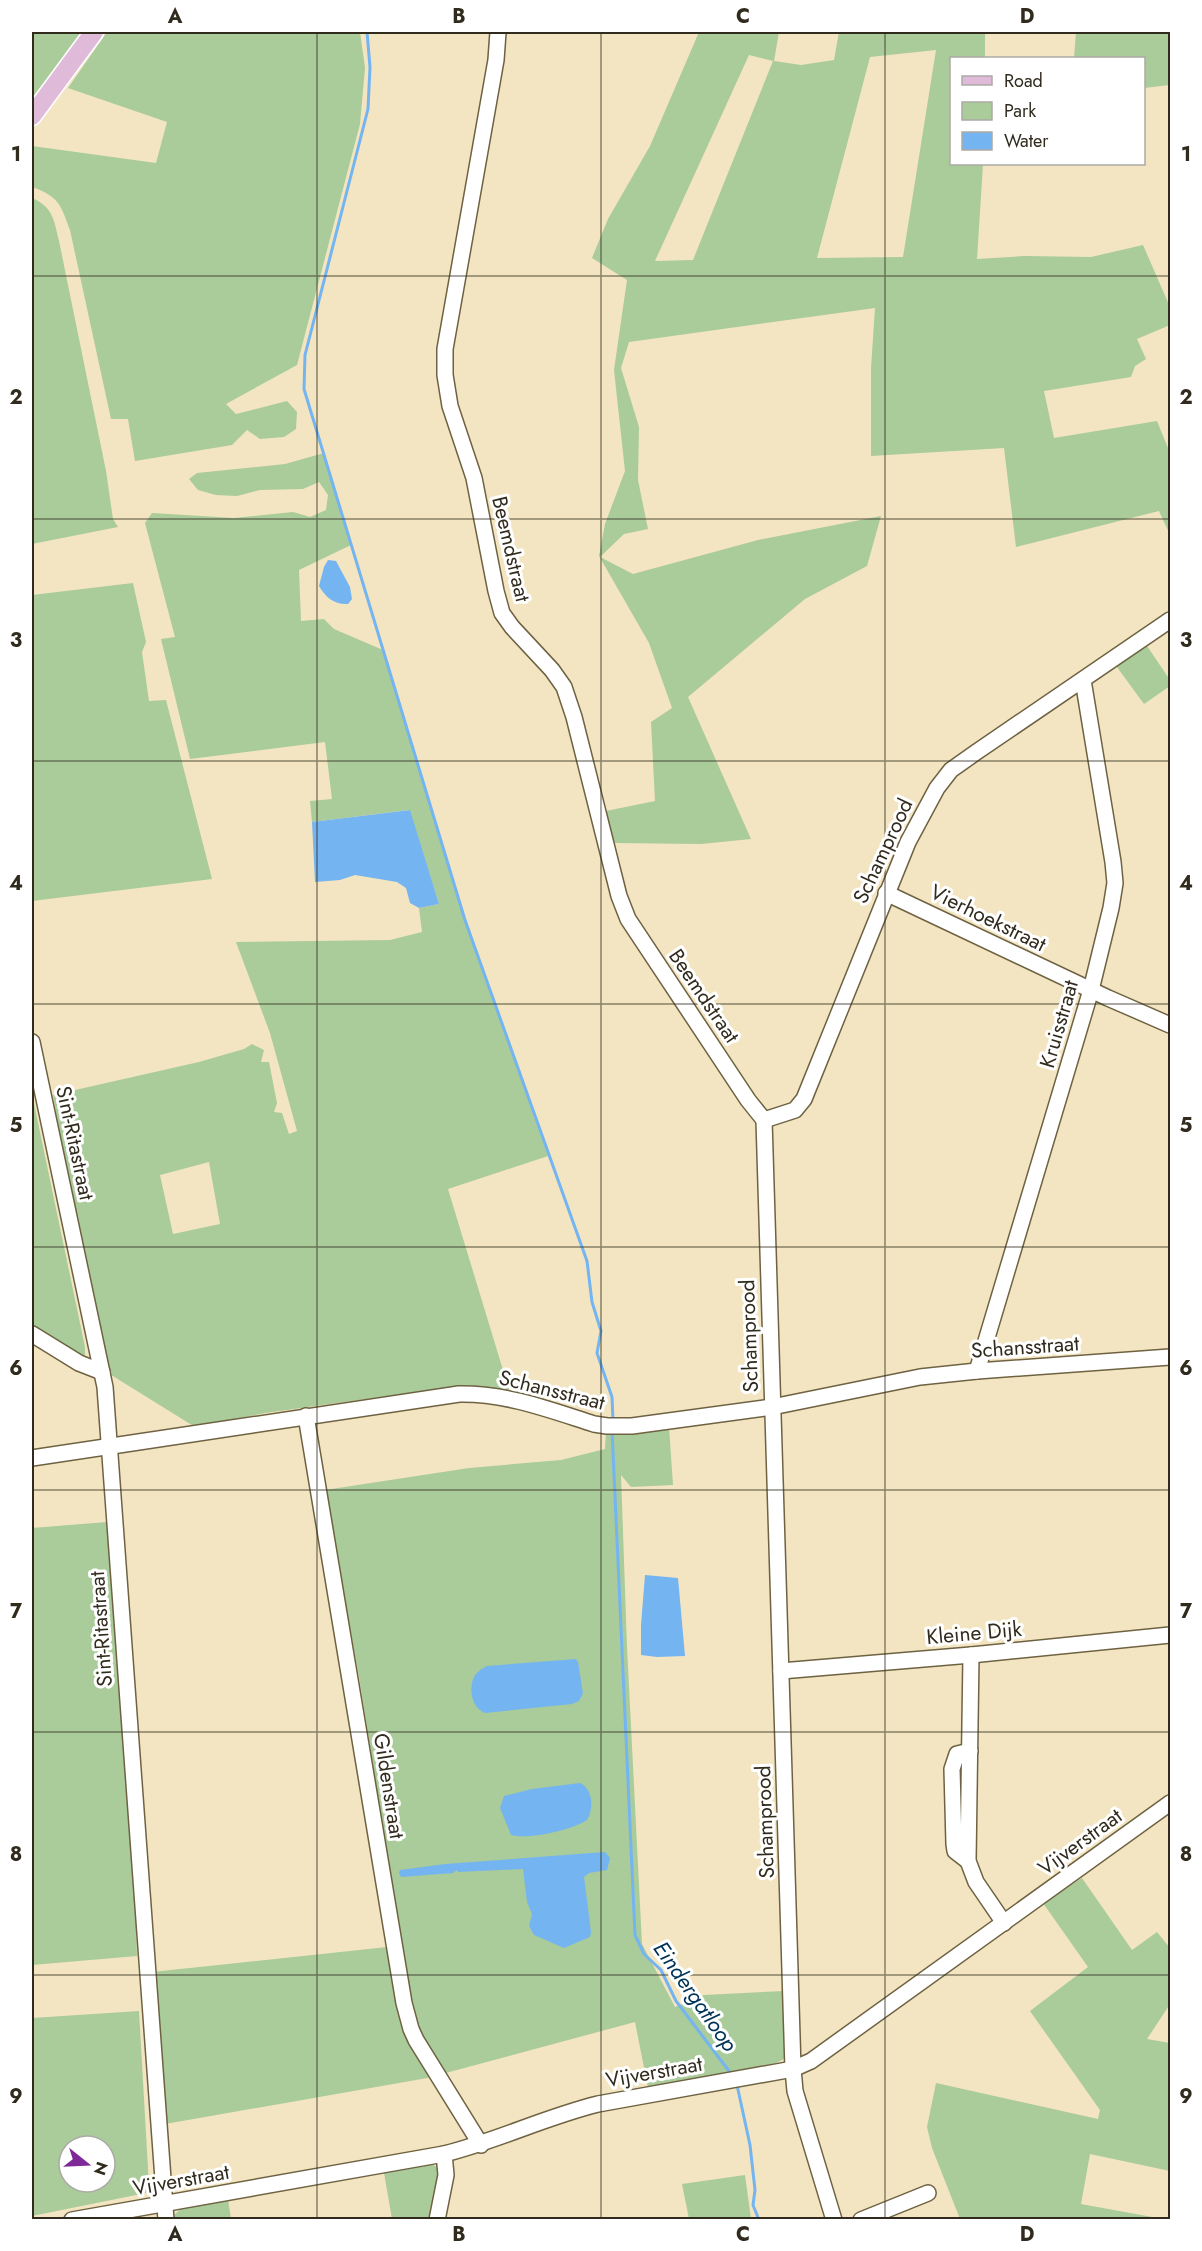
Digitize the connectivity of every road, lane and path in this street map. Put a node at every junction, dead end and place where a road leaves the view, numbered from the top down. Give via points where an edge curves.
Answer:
1 (94, 32) edge
2 (498, 32) edge
3 (32, 116) edge
4 (1170, 620) edge
5 (1083, 680) junction
6 (886, 892) junction
7 (1091, 990) junction
8 (1170, 1025) edge
9 (32, 1042) edge
10 (764, 1120) junction
11 (32, 1334) edge
12 (1170, 1357) edge
13 (977, 1371) junction
14 (102, 1372) junction
15 (772, 1407) junction
16 (306, 1416) junction
17 (109, 1447) junction
18 (32, 1458) edge
19 (1170, 1635) edge
20 (971, 1655) junction
21 (781, 1671) junction
22 (1170, 1803) edge
23 (1004, 1923) junction
24 (793, 2069) junction
25 (481, 2145) junction
26 (444, 2154) junction
27 (928, 2193) dead end
28 (165, 2212) edge
29 (72, 2220) edge
30 (437, 2220) edge
31 (834, 2220) edge
32 (861, 2220) edge

1 - 3 main road
2 - 10 street, Beemdstraat via 445,349 450,406 474,478 502,613 564,687 628,919
4 - 5 street, Schamprood
5 - 6 street, Schamprood via 951,770 922,814
5 - 7 street, Kruisstraat via 1115,883
6 - 7 street, Vierhoekstraat
6 - 10 street, Schamprood via 804,1099 795,1110
7 - 8 street, Vierhoekstraat
7 - 13 street, Kruisstraat
9 - 14 street, Sint-Ritastraat
10 - 15 street, Schamprood
11 - 14 street via 79,1363
12 - 13 street, Schansstraat
13 - 15 street, Schansstraat via 920,1377
14 - 17 street, Sint-Ritastraat
15 - 16 street, Schansstraat via 612,1426 506,1397 477,1393
15 - 21 street, Schamprood
16 - 17 street, Schansstraat
16 - 25 street, Gildenstraat via 404,2003 416,2040
17 - 18 street, Schansstraat
17 - 28 street, Sint-Ritastraat
19 - 20 street, Kleine Dijk
20 - 21 street, Kleine Dijk
20 - 23 street via 968,1861 976,1882
21 - 24 street, Schamprood
22 - 23 street, Vijverstraat
23 - 24 street, Vijverstraat via 811,2061
24 - 25 street, Vijverstraat via 573,2110
24 - 31 street, Schamprood via 795,2091
25 - 26 street, Vijverstraat
26 - 28 street, Vijverstraat
26 - 30 street via 446,2175
27 - 32 street
28 - 29 street, Vijverstraat

